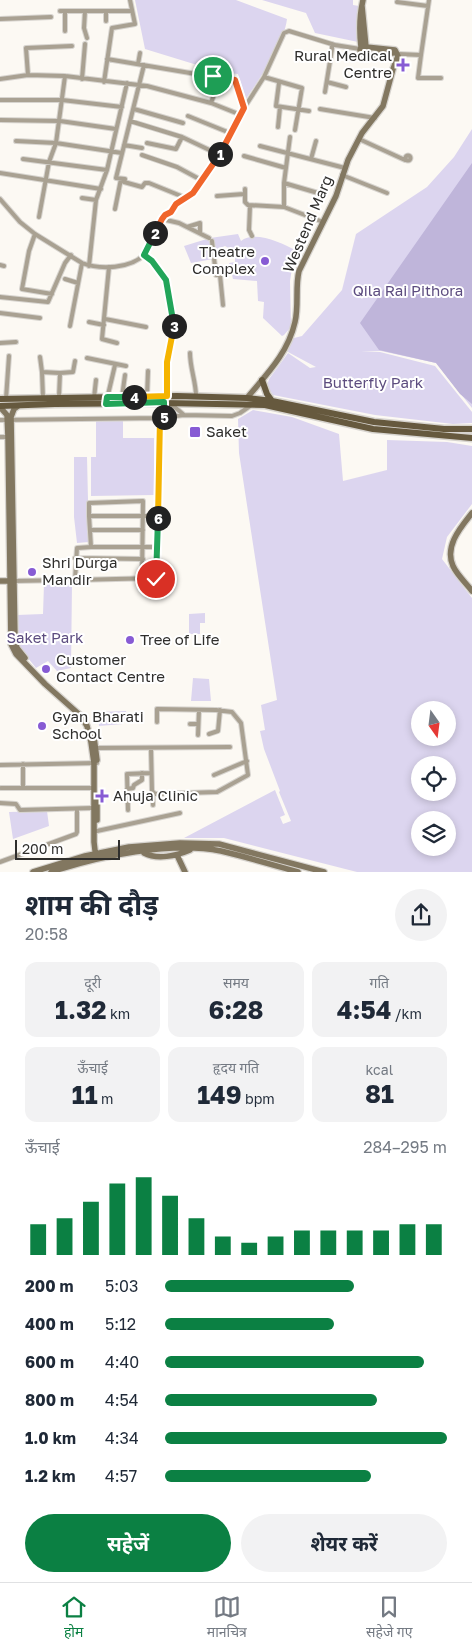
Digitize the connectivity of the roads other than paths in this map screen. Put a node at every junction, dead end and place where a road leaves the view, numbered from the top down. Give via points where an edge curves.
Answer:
1 (130, 0) edge
2 (429, 0) edge
3 (397, 2) dead end
4 (362, 3) edge
5 (428, 6) junction
6 (60, 11) dead end
7 (66, 11) junction
8 (85, 11) junction
9 (106, 11) junction
10 (132, 11) junction
11 (51, 16) dead end
12 (0, 18) edge
13 (106, 21) dead end
14 (65, 31) dead end
15 (87, 38) dead end
16 (85, 44) dead end
17 (332, 44) junction
18 (72, 46) dead end
19 (363, 49) junction
20 (140, 53) dead end
21 (421, 54) junction
22 (397, 57) junction
23 (108, 59) junction
24 (138, 64) junction
25 (144, 65) junction
26 (28, 75) junction
27 (64, 76) junction
28 (264, 77) junction
29 (220, 78) junction
30 (441, 78) dead end
31 (0, 79) edge
32 (82, 79) junction
33 (104, 82) junction
34 (327, 82) junction
35 (127, 83) junction
36 (279, 83) junction
37 (138, 85) junction
38 (346, 87) dead end
39 (325, 92) dead end
40 (0, 100) edge
41 (62, 100) junction
42 (211, 103) junction
43 (122, 107) junction
44 (244, 108) junction
45 (280, 108) junction
46 (134, 109) junction
47 (320, 109) dead end
48 (298, 110) junction
49 (309, 112) dead end
50 (241, 115) junction
51 (188, 116) dead end
52 (376, 118) junction
53 (0, 120) edge
54 (60, 121) junction
55 (130, 121) junction
56 (183, 124) dead end
57 (278, 127) dead end
58 (116, 129) junction
59 (295, 130) dead end
60 (230, 133) junction
61 (182, 136) junction
62 (290, 137) dead end
63 (359, 139) junction
64 (16, 140) dead end
65 (316, 141) dead end
66 (56, 143) junction
67 (147, 143) dead end
68 (124, 144) junction
69 (260, 146) dead end
70 (142, 148) dead end
71 (111, 151) junction
72 (122, 153) junction
73 (288, 154) junction
74 (142, 155) dead end
75 (220, 155) junction
76 (244, 156) dead end
77 (23, 159) dead end
78 (311, 159) junction
79 (405, 160) dead end
80 (49, 162) junction
81 (211, 168) junction
82 (286, 168) junction
83 (345, 168) junction
84 (107, 170) junction
85 (217, 171) dead end
86 (0, 173) edge
87 (342, 176) junction
88 (121, 178) junction
89 (45, 180) junction
90 (203, 180) junction
91 (284, 183) junction
92 (245, 189) dead end
93 (100, 190) junction
94 (318, 193) dead end
95 (386, 193) dead end
96 (244, 194) junction
97 (217, 196) dead end
98 (82, 198) dead end
99 (186, 198) junction
100 (0, 199) edge
101 (96, 200) junction
102 (250, 206) junction
103 (284, 207) junction
104 (115, 209) dead end
105 (39, 217) dead end
106 (162, 219) junction
107 (323, 222) junction
108 (187, 227) junction
109 (200, 232) junction
110 (35, 234) junction
111 (252, 236) dead end
112 (144, 255) junction
113 (71, 256) junction
114 (82, 263) junction
115 (89, 266) junction
116 (109, 266) junction
117 (65, 280) dead end
118 (78, 283) junction
119 (52, 294) junction
120 (0, 297) edge
121 (224, 305) dead end
122 (0, 313) edge
123 (40, 318) dead end
124 (105, 319) junction
125 (89, 322) dead end
126 (104, 325) junction
127 (70, 326) dead end
128 (146, 327) dead end
129 (16, 342) dead end
130 (0, 343) edge
131 (117, 343) dead end
132 (190, 353) dead end
133 (9, 356) dead end
134 (40, 357) dead end
135 (87, 358) dead end
136 (75, 361) dead end
137 (115, 365) junction
138 (126, 366) dead end
139 (148, 371) dead end
140 (42, 372) junction
141 (60, 373) junction
142 (125, 375) dead end
143 (96, 380) dead end
144 (262, 380) junction
145 (196, 396) junction
146 (59, 397) junction
147 (122, 397) junction
148 (147, 397) junction
149 (43, 398) junction
150 (94, 398) junction
151 (247, 398) junction
152 (3, 399) edge
153 (107, 400) junction
154 (167, 400) junction
155 (272, 401) junction
156 (252, 405) junction
157 (18, 406) junction
158 (0, 407) edge
159 (184, 415) junction
160 (162, 418) junction
161 (9, 419) junction
162 (0, 420) edge
163 (472, 429) edge
164 (0, 437) edge
165 (8, 437) junction
166 (472, 438) edge
167 (11, 465) junction
168 (472, 513) edge
169 (143, 515) junction
170 (90, 516) junction
171 (158, 516) junction
172 (90, 530) junction
173 (143, 530) junction
174 (91, 546) junction
175 (143, 547) junction
176 (158, 547) junction
177 (75, 558) junction
178 (143, 559) junction
179 (142, 579) junction
180 (66, 580) dead end
181 (0, 581) edge
182 (12, 581) junction
183 (472, 590) edge
184 (199, 710) junction
185 (220, 710) junction
186 (157, 722) dead end
187 (190, 724) dead end
188 (198, 724) junction
189 (209, 734) dead end
190 (198, 735) dead end
191 (94, 745) junction
192 (230, 747) dead end
193 (151, 748) junction
194 (247, 761) junction
195 (95, 763) junction
196 (23, 764) junction
197 (0, 765) edge
198 (152, 772) junction
199 (142, 773) junction
200 (214, 775) dead end
201 (1, 788) dead end
202 (23, 788) junction
203 (93, 788) junction
204 (126, 789) junction
205 (153, 793) junction
206 (0, 803) edge
207 (152, 805) dead end
208 (77, 808) junction
209 (93, 808) junction
210 (128, 810) dead end
211 (180, 813) dead end
212 (97, 831) junction
213 (94, 842) junction
214 (192, 849) junction
215 (142, 852) junction
216 (86, 856) junction
217 (97, 856) junction
218 (177, 856) junction
219 (0, 862) edge
220 (33, 872) edge
221 (51, 872) edge
222 (186, 872) edge
223 (298, 872) edge
224 (324, 872) edge

1 - 10 street
2 - 5 street
3 - 5 street
4 - 19 street
5 - 21 street
6 - 7 street
7 - 8 street
7 - 14 street
8 - 9 street
8 - 15 street
9 - 10 street
9 - 13 street
10 - 23 street via 135,24 112,28
11 - 12 street
16 - 32 street
17 - 19 street
17 - 28 street via 289,31 284,33
17 - 34 street
18 - 26 street via 26,48
19 - 22 street via 389,49 396,51
20 - 24 street
21 - 22 street
21 - 30 street via 418,78
22 - 52 street, Westend Marg via 383,106
23 - 24 street
23 - 33 street
24 - 25 street
25 - 29 street
25 - 37 street
26 - 27 street
26 - 31 street
27 - 32 street
27 - 41 street
28 - 36 street
28 - 44 street
29 - 42 street
29 - 44 street via 235,80
32 - 33 street
33 - 35 street
34 - 38 street
34 - 39 street
35 - 37 street
35 - 43 street
36 - 45 street via 276,106
36 - 48 street via 302,88
37 - 42 street
37 - 46 street
40 - 41 street
41 - 43 street
41 - 54 street
42 - 50 street
43 - 58 street
44 - 50 street
45 - 48 street
45 - 57 street
46 - 55 street
46 - 56 street
47 - 52 street
48 - 49 street
48 - 59 street
50 - 60 street
51 - 60 street
52 - 63 street, Westend Marg
53 - 54 street
54 - 58 street
54 - 66 street
55 - 61 street
55 - 68 street
58 - 71 street
60 - 75 street
61 - 67 street via 176,149
61 - 75 street
62 - 73 street
63 - 79 street
63 - 83 street, Westend Marg
64 - 66 street
65 - 78 street
66 - 71 street
66 - 80 street
68 - 70 street
68 - 72 street
69 - 73 street
71 - 72 street
71 - 84 street
72 - 88 street via 116,178
73 - 78 street
73 - 82 street
74 - 90 street
75 - 81 street
76 - 82 street
77 - 80 street
78 - 83 street
80 - 84 street
80 - 89 street
81 - 85 street
81 - 90 street
82 - 91 street
83 - 87 street, Westend Marg
84 - 93 street
86 - 89 street
87 - 95 street
87 - 107 street, Westend Marg
88 - 99 street via 142,187 149,183
88 - 104 street
89 - 93 street
89 - 105 street
90 - 99 street
91 - 94 street
91 - 103 street
92 - 96 street
93 - 101 street
96 - 97 street
96 - 102 street via 244,202
98 - 101 street
99 - 106 street
100 - 110 street
101 - 115 street
102 - 103 street
102 - 111 street via 249,230
103 - 107 street
106 - 108 street
106 - 112 street
107 - 144 street, Westend Marg via 296,280 295,323 281,358
108 - 109 street
108 - 109 street via 200,223
109 - 121 street via 211,240
110 - 113 street
110 - 119 street via 22,288
112 - 116 street via 128,264
112 - 154 street via 166,280 174,321 167,362
113 - 114 street
113 - 119 street
114 - 115 street
114 - 118 street
115 - 116 street
116 - 124 street
117 - 118 street
118 - 127 street
119 - 120 street via 47,302
122 - 123 street
124 - 126 street
124 - 128 street
125 - 126 street
126 - 131 street via 102,340
129 - 130 street
132 - 145 street
133 - 152 street
134 - 140 street
135 - 137 street
136 - 141 street via 73,372
137 - 138 street
137 - 153 street
139 - 148 street
140 - 141 street
140 - 149 street
141 - 146 street
142 - 147 street
143 - 150 street
144 - 151 street, Westend Marg
144 - 155 main road
145 - 151 main road
145 - 154 main road
146 - 149 main road
146 - 150 main road
147 - 148 main road
147 - 153 main road
148 - 154 main road
149 - 152 main road
150 - 153 main road
151 - 155 main road
153 - 154 main road
153 - 157 main road
154 - 156 main road
154 - 159 street
154 - 160 street
155 - 163 main road via 374,422
156 - 159 street via 232,416
156 - 166 main road via 265,405 374,429
157 - 158 main road
157 - 161 street
158 - 161 street
159 - 160 street
160 - 161 street
160 - 171 street
161 - 162 street
161 - 165 street
161 - 167 street
164 - 165 street
165 - 167 street
167 - 182 street
168 - 183 street via 453,541 450,554 453,567
169 - 170 street
169 - 170 street via 143,501 89,503
169 - 171 street
169 - 173 street
170 - 172 street
171 - 176 street
172 - 173 street
172 - 174 street
173 - 175 street
174 - 175 street
174 - 177 street via 76,549
175 - 176 street
175 - 178 street
176 - 179 street via 156,579
177 - 178 street
177 - 179 street via 75,580
178 - 179 street
180 - 182 street
181 - 182 street
182 - 191 street via 13,650 81,716
184 - 185 street
184 - 186 street via 157,709
184 - 188 street
185 - 189 street via 218,731
185 - 194 street via 232,712 241,723
187 - 188 street
188 - 190 street
191 - 193 street
191 - 195 street
192 - 193 street
193 - 198 street
194 - 200 street
194 - 205 street via 247,776 218,792
195 - 196 street
195 - 203 street
195 - 212 street
196 - 197 street
196 - 202 street
198 - 199 street
198 - 205 street
199 - 204 street via 142,780 133,788
199 - 204 street via 127,774
201 - 202 street
202 - 203 street
203 - 209 street
204 - 210 street
205 - 207 street
206 - 208 street via 16,804 20,810
208 - 209 street
208 - 219 street via 76,834
209 - 213 street
211 - 212 street
212 - 217 street
213 - 216 street
213 - 217 street
214 - 215 street
214 - 218 street
214 - 223 street via 219,851
215 - 217 street
215 - 218 street via 150,856
216 - 217 street
216 - 220 street
217 - 221 street
217 - 224 street via 146,845 219,844
218 - 222 street

